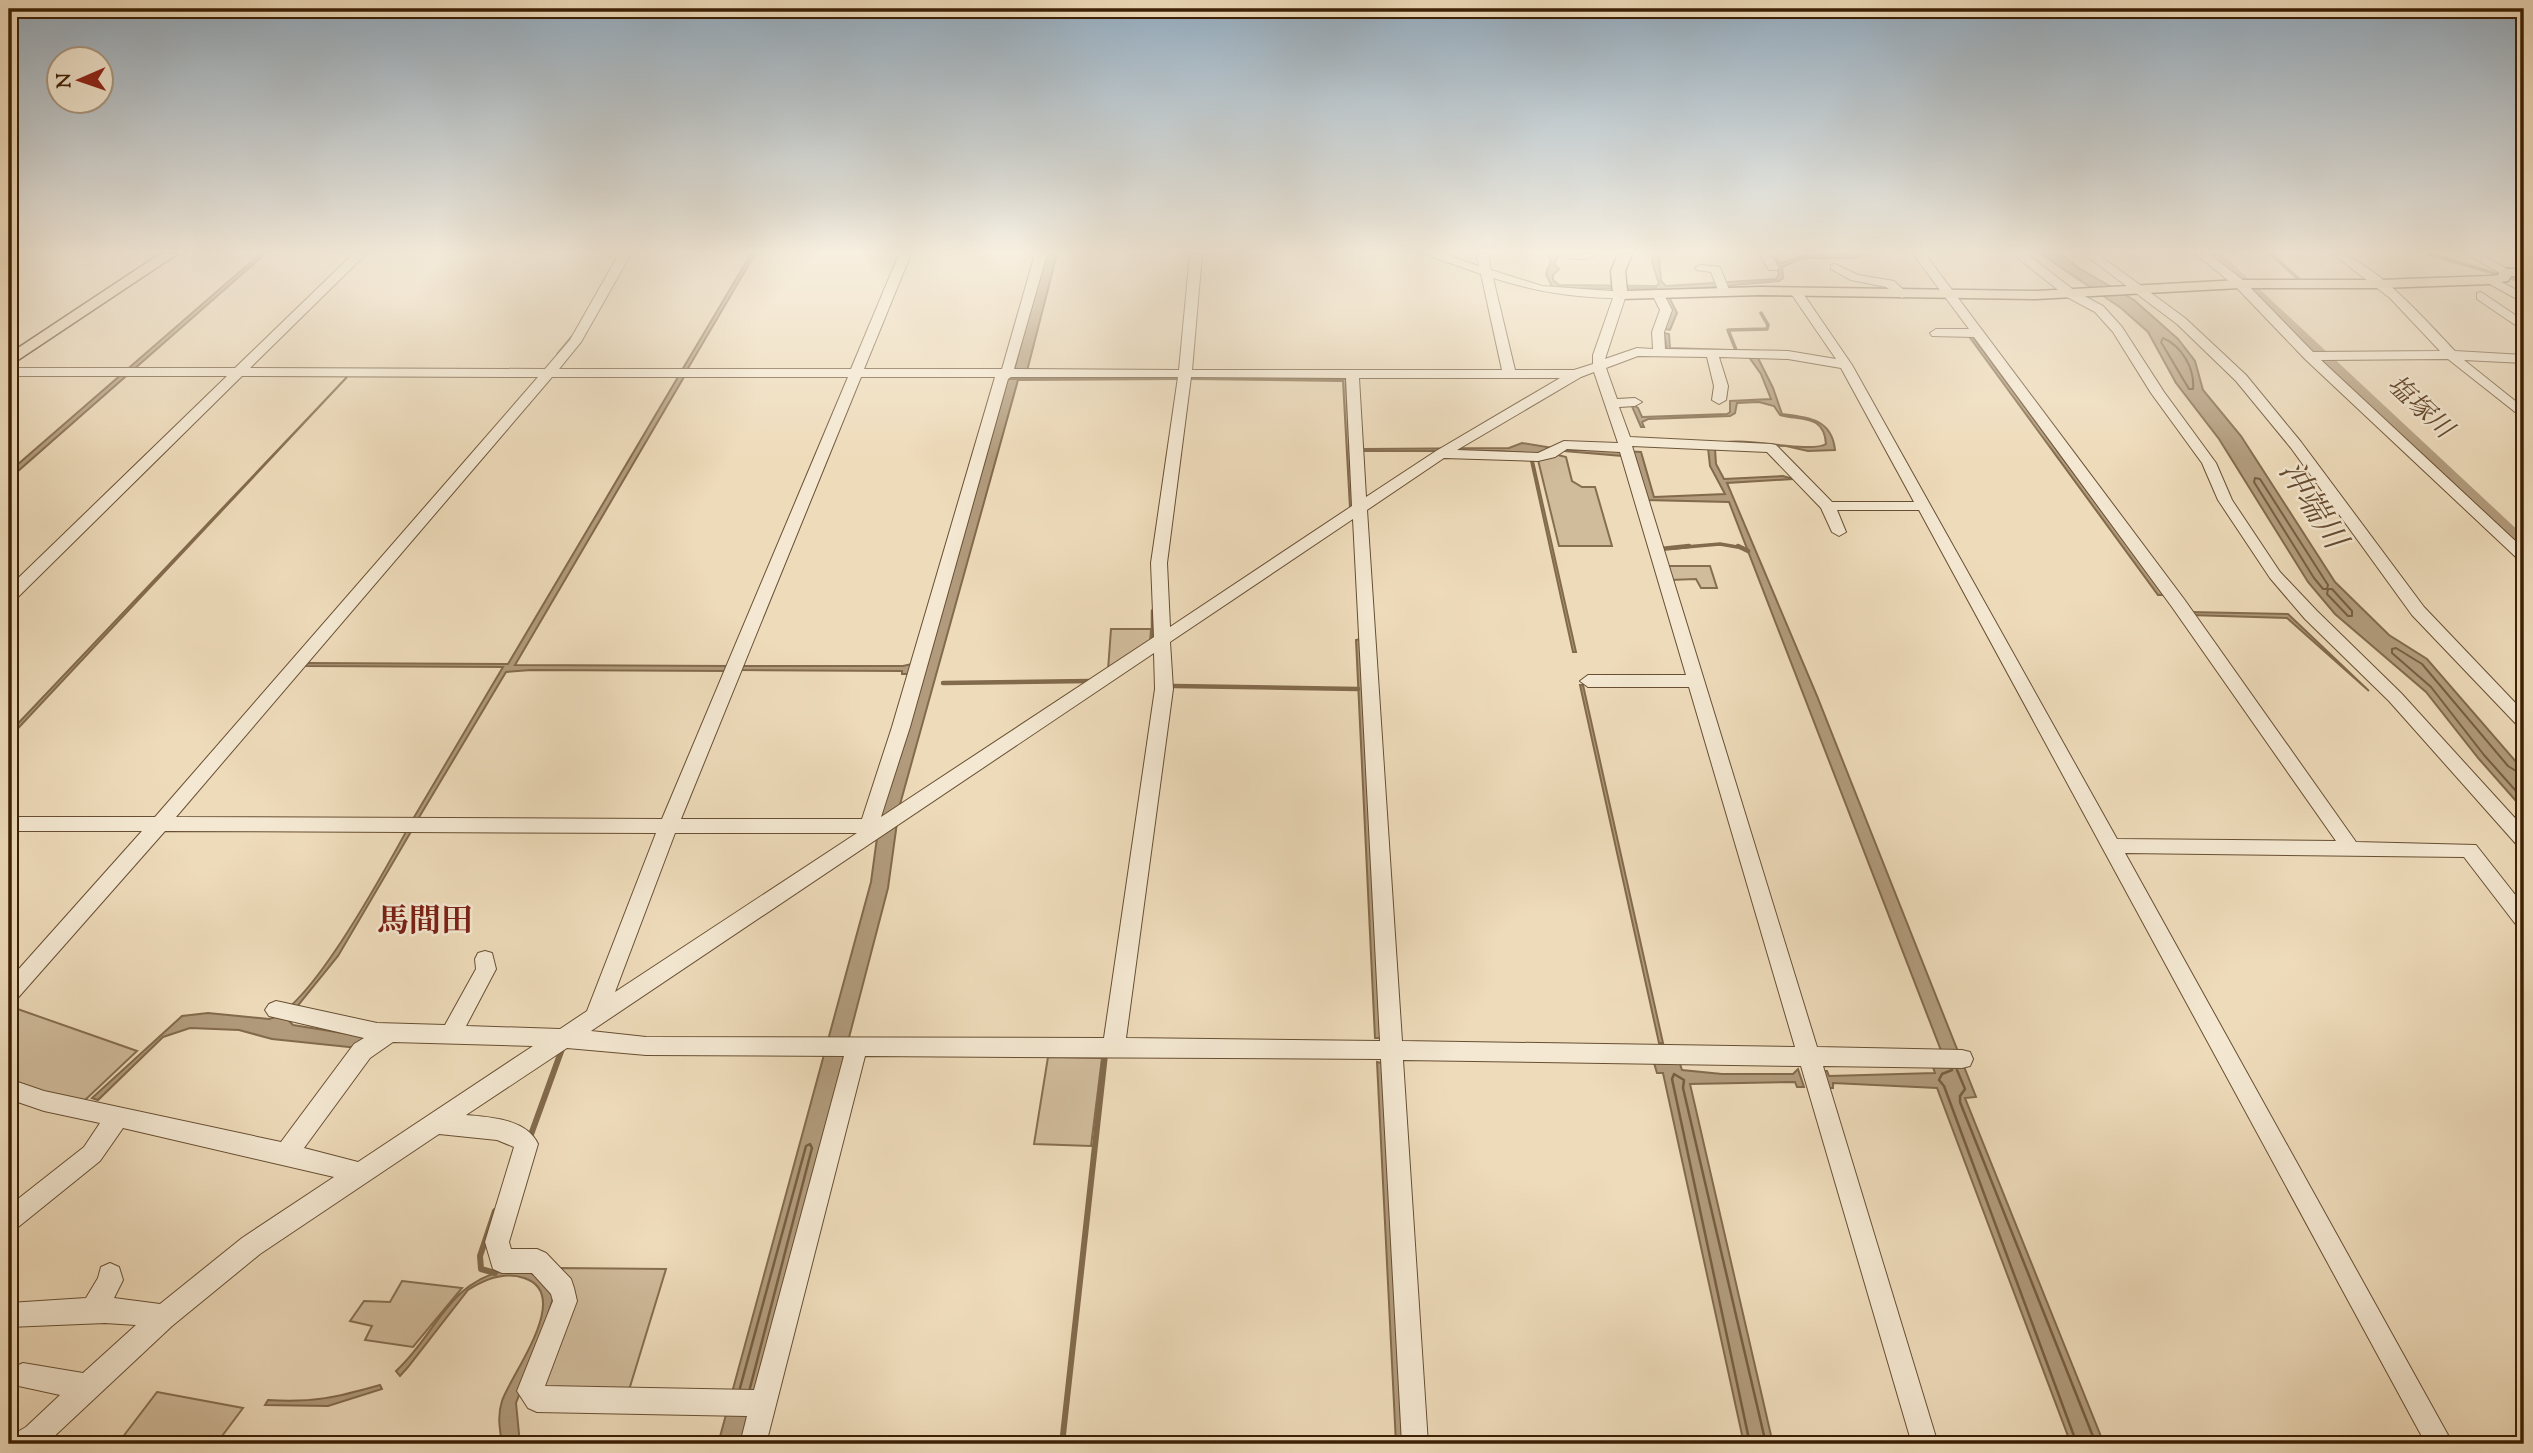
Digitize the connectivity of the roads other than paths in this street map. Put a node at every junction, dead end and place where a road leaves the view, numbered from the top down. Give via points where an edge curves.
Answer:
1 (67, 322) edge
2 (290, 322) edge
3 (586, 322) edge
4 (877, 322) edge
5 (1023, 322) edge
6 (1190, 322) edge
7 (1498, 322) edge
8 (1611, 322) edge
9 (1662, 322) edge
10 (1816, 322) edge
11 (1968, 322) edge
12 (2111, 322) edge
13 (2182, 322) edge
14 (2276, 322) edge
15 (2417, 322) edge
16 (1936, 333) dead end
17 (1976, 333) junction
18 (1659, 352) junction
19 (1712, 354) junction
20 (2451, 355) junction
21 (2310, 356) junction
22 (2524, 359) edge
23 (9, 360) edge
24 (1846, 365) junction
25 (1599, 366) junction
26 (9, 372) edge
27 (238, 373) junction
28 (548, 373) junction
29 (856, 374) junction
30 (1576, 374) junction
31 (1006, 375) junction
32 (1185, 375) junction
33 (1352, 375) junction
34 (1510, 375) junction
35 (1718, 400) dead end
36 (1635, 402) dead end
37 (1611, 403) junction
38 (2524, 415) edge
39 (1625, 444) junction
40 (1441, 454) junction
41 (1828, 506) junction
42 (1924, 506) junction
43 (1360, 508) junction
44 (1839, 532) dead end
45 (2524, 556) edge
46 (9, 596) edge
47 (1161, 640) junction
48 (1588, 681) dead end
49 (1696, 681) junction
50 (2524, 722) edge
51 (9, 824) edge
52 (160, 824) junction
53 (670, 827) junction
54 (873, 829) junction
55 (2524, 840) edge
56 (2111, 846) junction
57 (2352, 850) junction
58 (2524, 920) edge
59 (485, 959) dead end
60 (9, 994) edge
61 (276, 1010) dead end
62 (595, 1017) junction
63 (390, 1032) junction
64 (452, 1034) junction
65 (563, 1038) junction
66 (856, 1046) junction
67 (1114, 1047) junction
68 (1391, 1050) junction
69 (1962, 1059) dead end
70 (1809, 1062) junction
71 (9, 1089) edge
72 (118, 1116) junction
73 (434, 1123) junction
74 (286, 1154) junction
75 (359, 1173) junction
76 (9, 1220) edge
77 (110, 1275) dead end
78 (94, 1309) junction
79 (9, 1315) edge
80 (163, 1317) junction
81 (23, 1376) dead end
82 (88, 1387) junction
83 (764, 1403) junction
84 (22, 1444) edge
85 (753, 1444) edge
86 (1415, 1444) edge
87 (1925, 1444) edge
88 (2440, 1444) edge

1 - 23 main road
2 - 27 street
3 - 28 street
4 - 29 street
5 - 31 street
6 - 32 street
7 - 34 street
8 - 25 street
9 - 18 street
10 - 24 street
11 - 17 street
12 - 55 street via 2209,463 2225,500 2275,575 2395,697
13 - 50 street via 2241,378 2296,445 2401,591 2441,638
14 - 21 street
15 - 20 street
16 - 17 street
17 - 57 street via 2178,603
18 - 19 street
18 - 25 street via 1637,352
19 - 24 street via 1788,355
19 - 35 street via 1721,386
20 - 21 street
20 - 22 street
20 - 38 street
21 - 45 street
24 - 42 street
25 - 30 street
25 - 37 street
26 - 27 street
27 - 28 street
27 - 46 street
28 - 29 street
28 - 52 street
29 - 31 street
29 - 53 street
30 - 34 street
30 - 40 street
31 - 32 street
31 - 54 street
32 - 33 street
32 - 47 street via 1159,563
33 - 34 street
33 - 43 street
36 - 37 street
37 - 39 street
39 - 40 street via 1564,445 1538,457
39 - 41 street via 1771,448
39 - 49 street
40 - 43 street
41 - 42 street
41 - 44 street
42 - 56 street
43 - 47 street
43 - 68 street
47 - 54 street
47 - 67 street via 1164,689
48 - 49 street
49 - 70 street
51 - 52 street
52 - 53 street
52 - 60 street
53 - 54 street
53 - 62 street
54 - 62 street
56 - 57 street
56 - 88 street
57 - 58 street via 2469,850
59 - 64 street via 486,969
61 - 63 street
62 - 65 street
63 - 64 street
63 - 74 street via 362,1051
64 - 65 street
65 - 66 street via 646,1045
65 - 73 street
66 - 67 street
66 - 83 street
67 - 68 street
68 - 70 street
68 - 86 street
69 - 70 street
70 - 87 street
71 - 72 street
72 - 74 street
72 - 76 street via 92,1154
73 - 75 street
73 - 83 street via 508,1131 527,1144 497,1242 502,1261 537,1261 562,1288 565,1301 530,1391 537,1399
74 - 75 street
75 - 80 street via 251,1246
77 - 78 street
78 - 79 street
78 - 80 street
80 - 82 street
81 - 82 street
82 - 84 street
83 - 85 street

